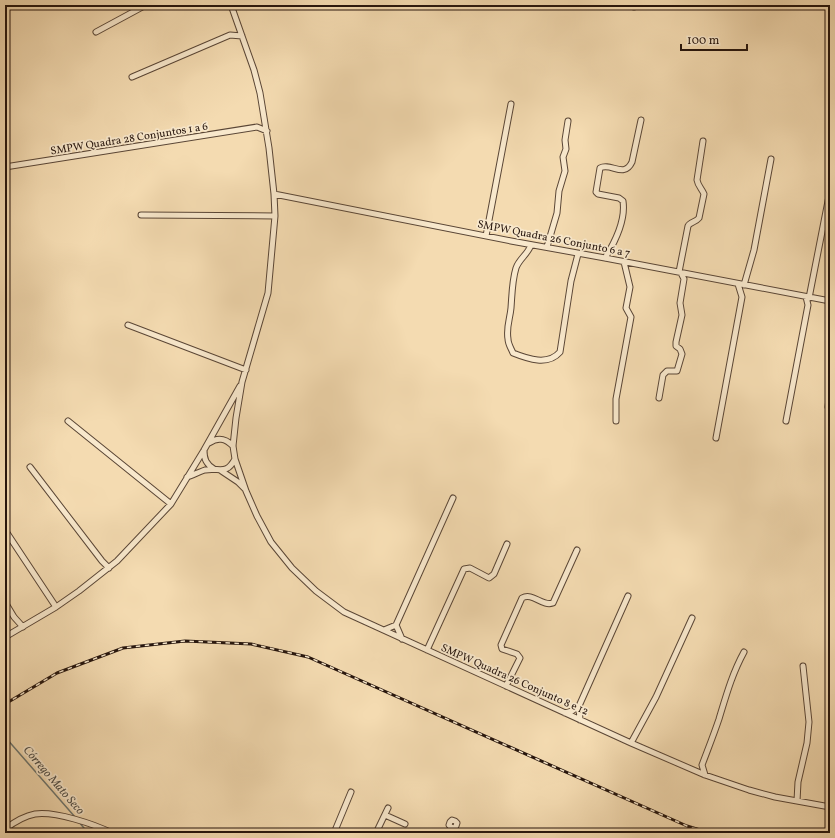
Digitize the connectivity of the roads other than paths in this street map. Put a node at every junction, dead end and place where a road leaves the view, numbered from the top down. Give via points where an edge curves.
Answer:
1 (146, 5) edge
2 (231, 5) edge
3 (238, 25) junction
4 (96, 32) dead end
5 (230, 34) junction
6 (242, 36) junction
7 (132, 77) dead end
8 (511, 104) dead end
9 (265, 119) junction
10 (641, 120) dead end
11 (568, 121) dead end
12 (257, 127) junction
13 (267, 131) junction
14 (703, 141) dead end
15 (771, 159) dead end
16 (5, 167) edge
17 (830, 191) edge
18 (274, 194) junction
19 (141, 215) dead end
20 (275, 216) junction
21 (486, 236) junction
22 (531, 245) junction
23 (547, 247) junction
24 (578, 254) junction
25 (605, 258) junction
26 (624, 262) junction
27 (680, 272) junction
28 (689, 274) junction
29 (684, 279) junction
30 (741, 284) junction
31 (809, 298) junction
32 (830, 301) edge
33 (128, 325) dead end
34 (246, 370) junction
35 (242, 382) junction
36 (830, 391) edge
37 (660, 398) dead end
38 (830, 408) edge
39 (68, 421) dead end
40 (786, 421) dead end
41 (616, 422) dead end
42 (830, 427) edge
43 (830, 433) edge
44 (716, 438) dead end
45 (208, 444) junction
46 (233, 446) junction
47 (204, 450) junction
48 (235, 459) junction
49 (30, 467) dead end
50 (214, 469) junction
51 (220, 470) junction
52 (186, 478) junction
53 (246, 490) junction
54 (453, 498) dead end
55 (170, 504) junction
56 (5, 530) edge
57 (507, 544) dead end
58 (577, 550) dead end
59 (109, 568) junction
60 (628, 596) dead end
61 (5, 602) edge
62 (56, 607) junction
63 (692, 618) dead end
64 (396, 625) junction
65 (23, 627) junction
66 (384, 630) junction
67 (6, 634) edge
68 (402, 639) junction
69 (427, 650) junction
70 (744, 652) dead end
71 (803, 666) dead end
72 (506, 686) junction
73 (579, 706) junction
74 (565, 713) junction
75 (580, 720) junction
76 (631, 743) junction
77 (702, 765) junction
78 (692, 769) junction
79 (705, 775) junction
80 (351, 792) dead end
81 (797, 801) junction
82 (830, 807) edge
83 (388, 808) dead end
84 (385, 814) junction
85 (405, 824) dead end
86 (451, 827) dead end
87 (5, 830) edge
88 (112, 833) edge
89 (334, 833) edge
90 (376, 833) edge
91 (449, 833) edge

1 - 4 street
2 - 3 street
3 - 5 street
3 - 6 street
5 - 6 street
5 - 7 street
6 - 9 street via 256,75
8 - 21 street
9 - 12 street
9 - 13 street
10 - 25 street via 629,167 624,170 605,166 600,168 596,192 619,198 624,204 617,239
11 - 23 street via 563,158 565,171
12 - 13 street
12 - 16 street, SMPW Quadra 28 Conjuntos 1 a 6
13 - 18 street
14 - 27 street via 697,180 704,194 699,218 688,226
15 - 30 street via 754,250
17 - 31 street
18 - 20 street
18 - 21 street, SMPW Quadra 26 Conjunto 6 a 7
19 - 20 street
20 - 34 street via 268,293
21 - 22 street, SMPW Quadra 26 Conjunto 6 a 7
22 - 23 street, SMPW Quadra 26 Conjunto 6 a 7
22 - 24 street via 516,269 507,327 513,353 528,359 548,360 560,352 571,281
23 - 24 street, SMPW Quadra 26 Conjunto 6 a 7
24 - 25 street, SMPW Quadra 26 Conjunto 6 a 7
25 - 26 street, SMPW Quadra 26 Conjunto 6 a 7
26 - 27 street, SMPW Quadra 26 Conjunto 6 a 7
26 - 41 street via 630,287 626,308 631,317 616,399
27 - 28 street, SMPW Quadra 26 Conjunto 6 a 7
27 - 29 street
28 - 29 street
28 - 30 street, SMPW Quadra 26 Conjunto 6 a 7
29 - 37 street via 680,303 682,315 676,342 682,354 677,371 667,371 663,375
30 - 31 street, SMPW Quadra 26 Conjunto 6 a 7
30 - 44 street via 742,297
31 - 32 street, SMPW Quadra 26 Conjunto 6 a 7
31 - 40 street
33 - 34 street
34 - 35 street
35 - 45 street
35 - 46 street
36 - 38 street
39 - 55 street
42 - 43 street
45 - 46 street via 221,439
45 - 47 street
46 - 48 street
47 - 50 street via 205,462
47 - 52 street
48 - 51 street via 227,469
48 - 53 street, SMPW Quadra 26 Conjunto 8 e 12
49 - 59 street
50 - 51 street
50 - 52 street
51 - 53 street, SMPW Quadra 26 Conjunto 8 e 12
52 - 55 street
53 - 66 street, SMPW Quadra 26 Conjunto 8 e 12 via 271,542 292,568 316,591 344,612
54 - 64 street
55 - 59 street
56 - 62 street
57 - 69 street via 491,577 470,568 464,569
58 - 72 street via 553,603 547,604 529,596 522,598 500,646 502,650 517,654 520,658
59 - 62 street
60 - 73 street
61 - 65 street
62 - 65 street
63 - 76 street via 656,697
64 - 66 street
64 - 68 street
65 - 67 street
66 - 68 street, SMPW Quadra 26 Conjunto 8 e 12
68 - 69 street, SMPW Quadra 26 Conjunto 8 e 12
69 - 72 street, SMPW Quadra 26 Conjunto 8 e 12
70 - 77 street via 736,666
71 - 81 street via 809,722
72 - 74 street, SMPW Quadra 26 Conjunto 8 e 12
73 - 74 street via 572,712
73 - 75 street
74 - 75 street, SMPW Quadra 26 Conjunto 8 e 12
75 - 76 street, SMPW Quadra 26 Conjunto 8 e 12
76 - 78 street, SMPW Quadra 26 Conjunto 8 e 12
77 - 78 street
77 - 79 street
78 - 79 street, SMPW Quadra 26 Conjunto 8 e 12
79 - 81 street, SMPW Quadra 26 Conjunto 8 e 12 via 749,790
80 - 89 street
81 - 82 street, SMPW Quadra 26 Conjunto 8 e 12
83 - 84 street
84 - 85 street
84 - 90 street
86 - 91 street
87 - 88 street via 15,822 34,814 54,814

